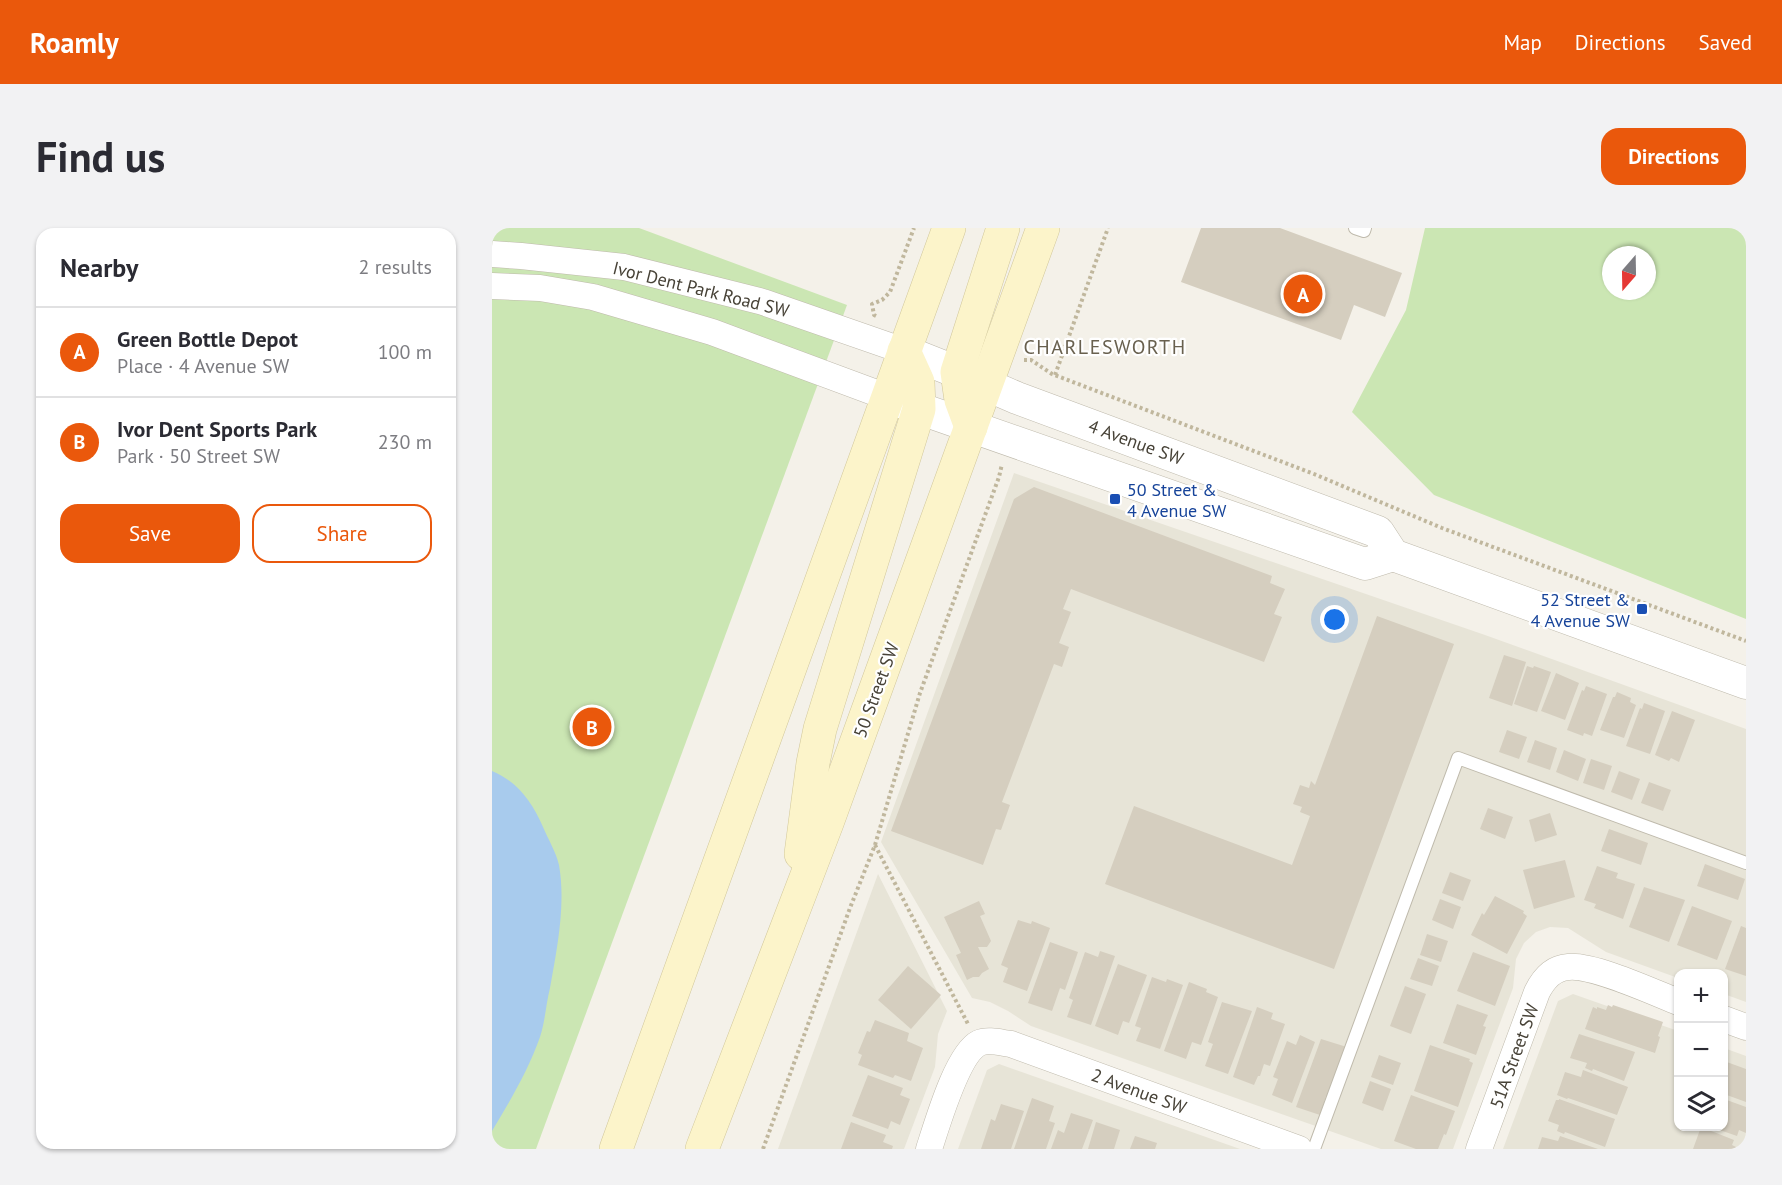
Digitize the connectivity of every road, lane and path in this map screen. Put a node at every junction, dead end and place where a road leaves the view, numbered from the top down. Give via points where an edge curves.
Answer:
1 (914, 228) edge
2 (949, 228) edge
3 (1003, 228) edge
4 (1043, 228) edge
5 (1108, 228) edge
6 (1355, 228) edge
7 (1365, 228) edge
8 (492, 254) edge
9 (492, 286) edge
10 (874, 315) dead end
11 (904, 351) junction
12 (1026, 361) dead end
13 (957, 372) junction
14 (1055, 375) junction
15 (987, 385) junction
16 (888, 397) junction
17 (919, 409) junction
18 (971, 427) junction
19 (1001, 467) dead end
20 (1393, 555) junction
21 (1746, 641) edge
22 (1746, 683) edge
23 (874, 845) junction
24 (1746, 863) edge
25 (795, 904) junction
26 (1674, 1000) edge
27 (1728, 1020) edge
28 (1746, 1027) edge
29 (979, 1043) junction
30 (616, 1149) edge
31 (702, 1149) edge
32 (763, 1149) edge
33 (929, 1149) edge
34 (1299, 1149) edge
35 (1314, 1149) edge
36 (1479, 1149) edge

1 - 10 path via 890,292 872,304
2 - 11 main road
3 - 13 main road
4 - 15 main road, 50 Street SW
5 - 14 path
6 - 7 lane
8 - 11 street, Ivor Dent Park Road SW via 624,267 764,302
9 - 16 street, Ivor Dent Park Road SW via 540,288 593,297 712,332
11 - 13 street, 4 Avenue SW
11 - 16 main road
11 - 17 main road via 918,382
12 - 14 path via 1031,360
13 - 15 street, 4 Avenue SW
13 - 18 main road via 961,400
14 - 21 path via 1314,474 1442,528
15 - 18 main road, 50 Street SW
15 - 20 street, 4 Avenue SW via 1378,532
16 - 17 street
16 - 30 main road
17 - 18 street
17 - 25 main road via 820,729
18 - 20 street via 1365,564
18 - 25 main road, 50 Street SW
19 - 23 path via 920,693
20 - 22 street
23 - 29 path
23 - 32 path
24 - 35 lane via 1458,758
25 - 31 main road, 50 Street SW
26 - 36 street, 51A Street SW via 1591,969 1557,970 1541,983 1537,992
27 - 28 street
29 - 33 street via 959,1065
29 - 34 street, 2 Avenue SW via 1011,1044

